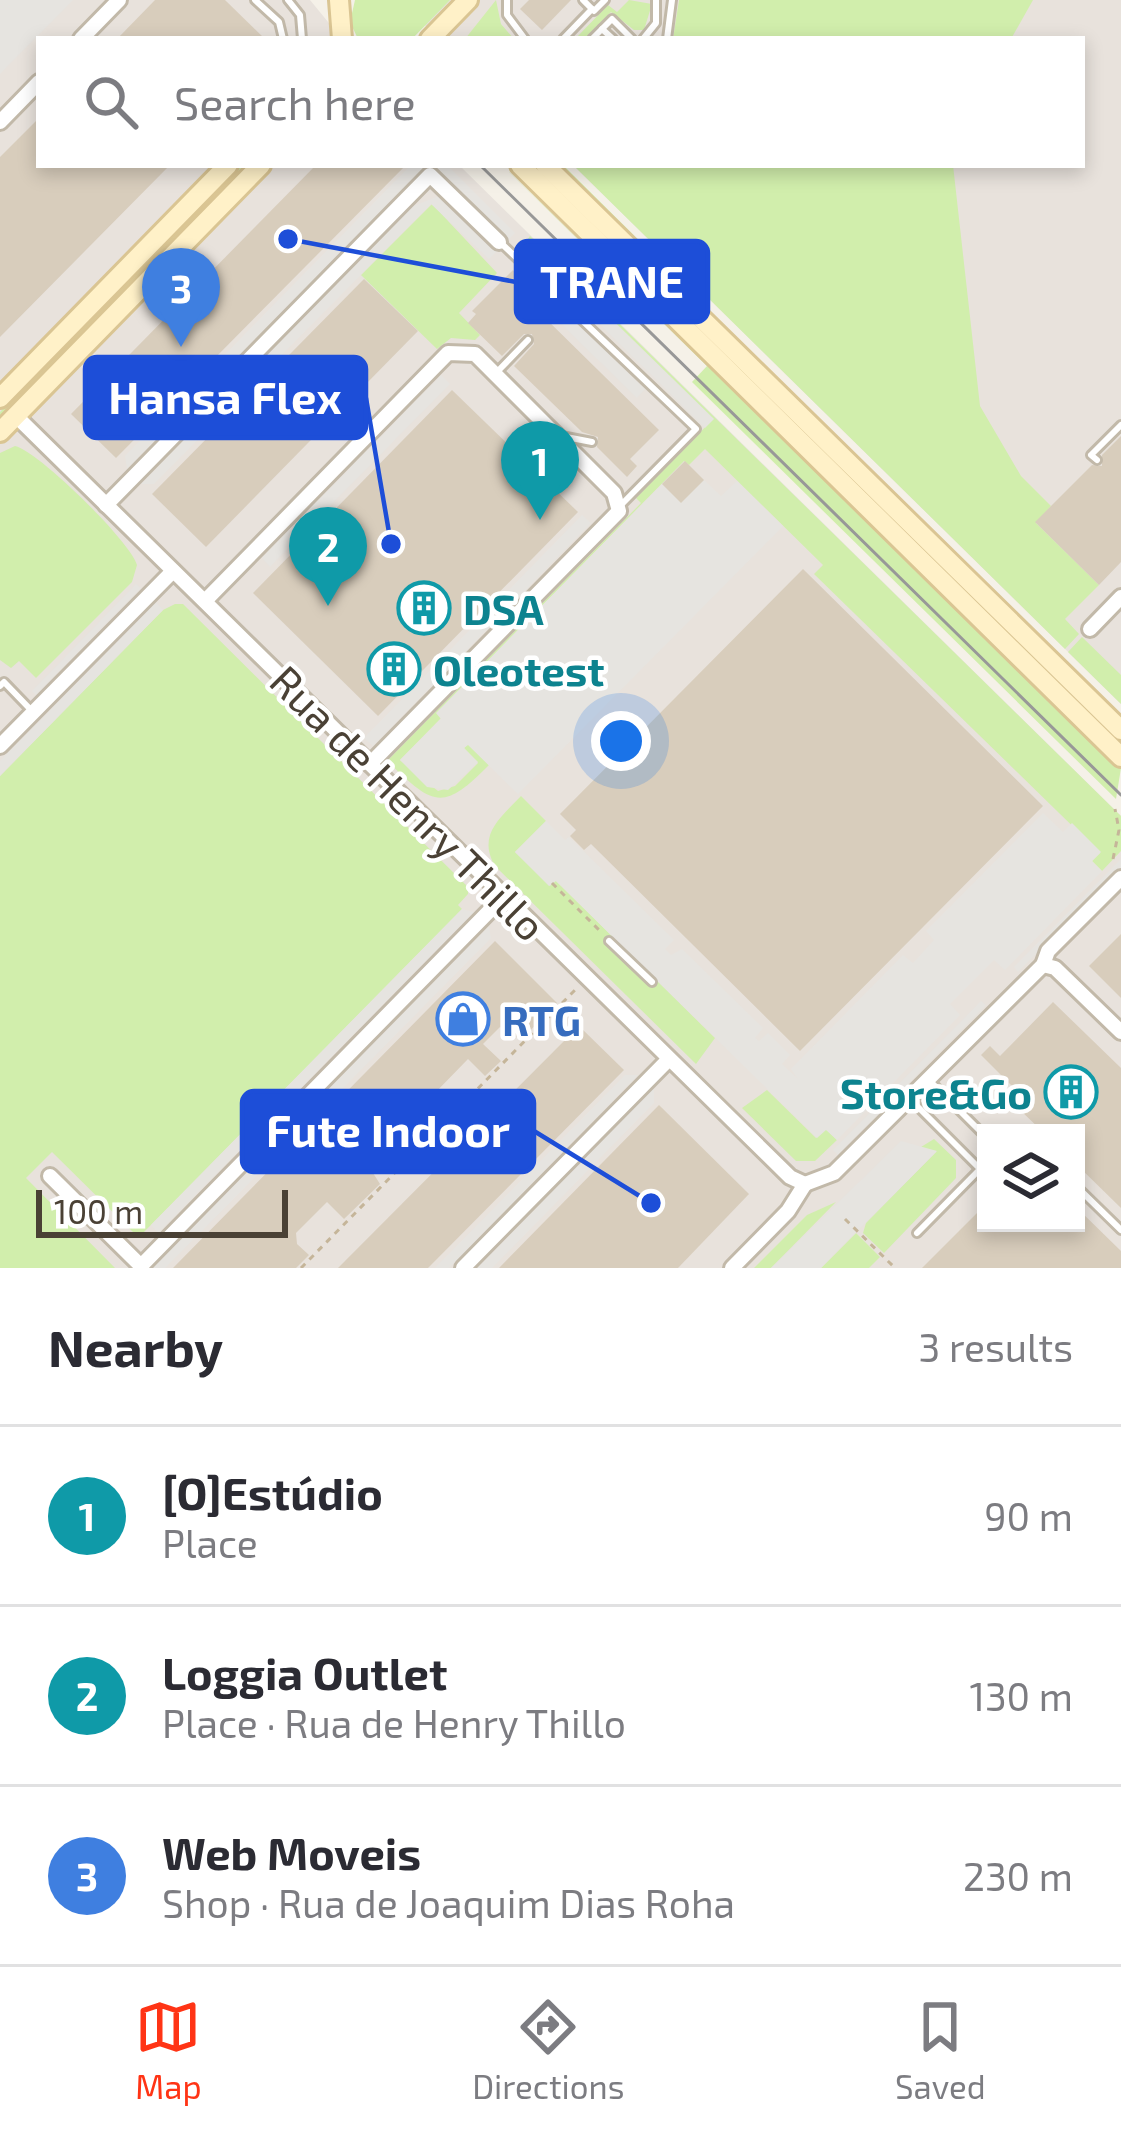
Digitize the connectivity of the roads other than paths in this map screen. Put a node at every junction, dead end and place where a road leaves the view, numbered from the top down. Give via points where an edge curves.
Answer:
1 (119, 0) edge
2 (255, 0) edge
3 (288, 0) edge
4 (468, 0) edge
5 (507, 0) edge
6 (605, 0) edge
7 (656, 0) edge
8 (672, 0) edge
9 (589, 3) edge
10 (602, 29) junction
11 (446, 31) edge
12 (84, 36) edge
13 (282, 36) edge
14 (302, 36) edge
15 (523, 36) edge
16 (565, 36) edge
17 (596, 36) edge
18 (610, 36) edge
19 (629, 36) edge
20 (645, 36) edge
21 (667, 36) edge
22 (36, 85) edge
23 (0, 122) edge
24 (225, 168) edge
25 (257, 168) edge
26 (523, 168) edge
27 (548, 168) edge
28 (499, 242) joint
29 (528, 340) dead end
30 (495, 374) junction
31 (0, 398) edge
32 (16, 416) junction
33 (1121, 425) edge
34 (0, 432) edge
35 (556, 436) junction
36 (592, 442) dead end
37 (1097, 460) dead end
38 (106, 505) junction
39 (619, 507) junction
40 (173, 571) junction
41 (1121, 597) edge
42 (205, 602) junction
43 (1090, 629) dead end
44 (0, 686) edge
45 (34, 712) junction
46 (1121, 730) edge
47 (0, 746) edge
48 (1121, 757) edge
49 (370, 764) junction
50 (1121, 878) edge
51 (504, 896) junction
52 (609, 941) road end
53 (1043, 965) junction
54 (652, 982) dead end
55 (1121, 1032) edge
56 (669, 1059) junction
57 (927, 1078) junction
58 (908, 1097) junction
59 (977, 1128) edge
60 (977, 1160) edge
61 (977, 1172) edge
62 (50, 1176) dead end
63 (805, 1184) junction
64 (1085, 1195) edge
65 (1121, 1230) edge
66 (917, 1233) dead end
67 (463, 1268) edge
68 (732, 1268) edge

1 - 12 street
2 - 13 lane
3 - 14 lane
4 - 11 main road
5 - 15 lane via 507,15
6 - 9 lane
7 - 20 lane via 656,23
8 - 21 lane
9 - 16 lane
10 - 17 lane
10 - 18 lane
10 - 19 lane via 612,19
22 - 23 street
24 - 31 main road
25 - 32 main road
26 - 48 main road
27 - 46 main road
28 - 38 street via 430,175
28 - 39 lane via 696,429
29 - 30 lane
30 - 35 street
30 - 42 street via 467,350 448,353
32 - 34 main road
32 - 38 street, Rua de Henry Thillo
33 - 37 lane via 1091,455
35 - 36 lane
35 - 39 street
38 - 40 street, Rua de Henry Thillo
39 - 49 street
40 - 42 street, Rua de Henry Thillo
40 - 45 street
41 - 43 street
42 - 49 street, Rua de Henry Thillo
44 - 45 lane
45 - 47 street
49 - 51 street, Rua de Henry Thillo
50 - 53 street
51 - 56 street, Rua de Henry Thillo
51 - 62 street via 141,1265
52 - 54 lane
53 - 55 street
53 - 57 street
56 - 63 street, Rua de Henry Thillo
56 - 67 street
57 - 58 street
57 - 59 lane
58 - 60 lane
58 - 63 street via 834,1173
61 - 66 lane
63 - 68 street
64 - 65 lane

